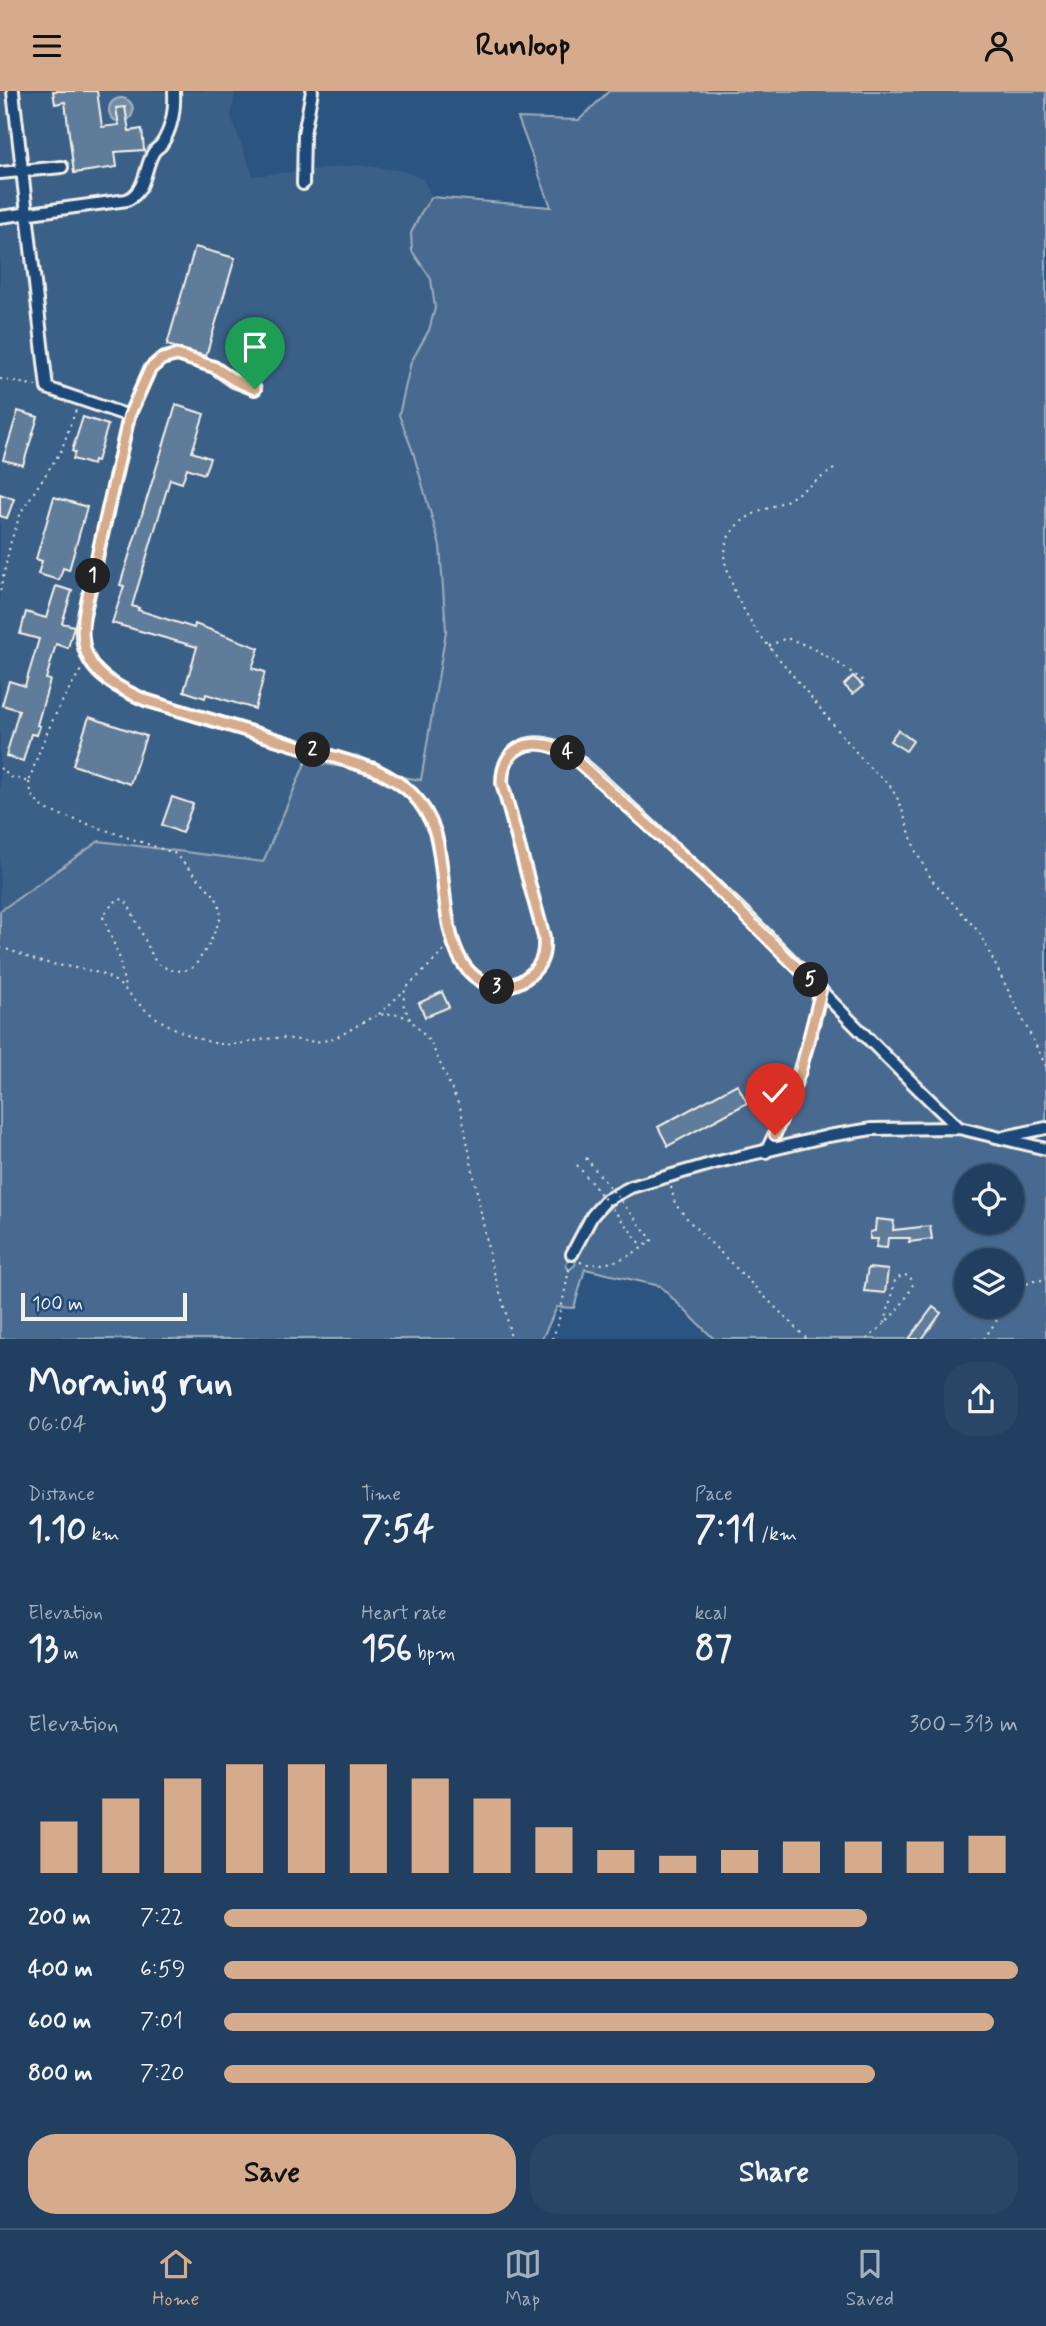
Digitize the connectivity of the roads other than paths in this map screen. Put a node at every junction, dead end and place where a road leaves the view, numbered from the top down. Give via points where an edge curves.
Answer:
1 (13, 91) edge
2 (174, 91) edge
3 (312, 91) edge
4 (62, 167) dead end
5 (22, 171) junction
6 (0, 173) edge
7 (303, 184) dead end
8 (27, 214) junction
9 (0, 217) edge
10 (255, 389) dead end
11 (129, 416) junction
12 (821, 991) junction
13 (959, 1128) junction
14 (1046, 1128) edge
15 (1000, 1138) junction
16 (1046, 1149) edge
17 (766, 1153) junction
18 (572, 1254) road end

1 - 5 street
2 - 8 street via 170,129 134,197
3 - 7 street via 304,134
4 - 5 street
5 - 6 street
5 - 8 street
8 - 9 street
8 - 11 street via 47,388
10 - 11 street via 214,367 177,355 150,369
11 - 12 street via 82,625 91,662 113,685 145,700 374,769 407,787 435,831 450,931 458,954 469,972 484,983 498,987 527,978 540,965 545,951 502,783 508,758 526,745 541,744 557,747 590,772
12 - 13 street
12 - 17 street via 790,1103
13 - 15 street
13 - 17 street via 872,1129
14 - 15 street
15 - 16 street
17 - 18 street via 631,1187 606,1200

